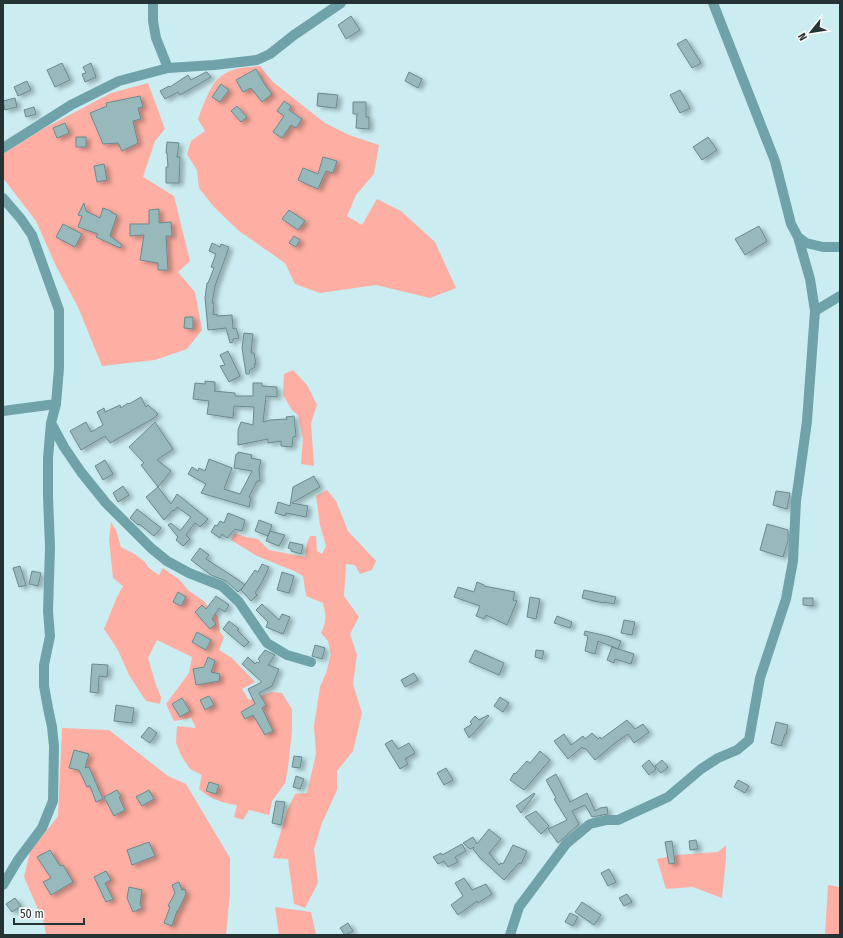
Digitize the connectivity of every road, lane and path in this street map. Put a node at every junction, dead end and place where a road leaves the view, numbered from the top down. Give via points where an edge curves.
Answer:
1 (153, 3) edge
2 (341, 3) edge
3 (713, 3) edge
4 (168, 68) junction
5 (3, 148) edge
6 (3, 198) edge
7 (798, 237) junction
8 (840, 247) edge
9 (840, 296) edge
10 (815, 311) junction
11 (56, 404) junction
12 (3, 411) edge
13 (52, 423) junction
14 (311, 662) dead end
15 (3, 885) edge
16 (510, 935) edge

1 - 4 street via 156,38
2 - 4 street via 258,60
3 - 7 street via 775,161 791,224
4 - 5 street via 119,81 71,106
6 - 11 street via 32,235 59,310
7 - 8 street via 806,243
7 - 10 street via 810,280
9 - 10 street
10 - 16 street via 807,421 796,501 793,561 786,599 760,678 749,740 737,750 700,769 668,797 618,820 590,824 566,844 519,907
11 - 12 street
11 - 13 street
13 - 14 street via 81,472 106,503 151,548 167,561 189,573 222,586 239,602 267,644 287,655
13 - 15 street via 48,458 50,636 44,665 44,686 54,746 53,801 42,828

